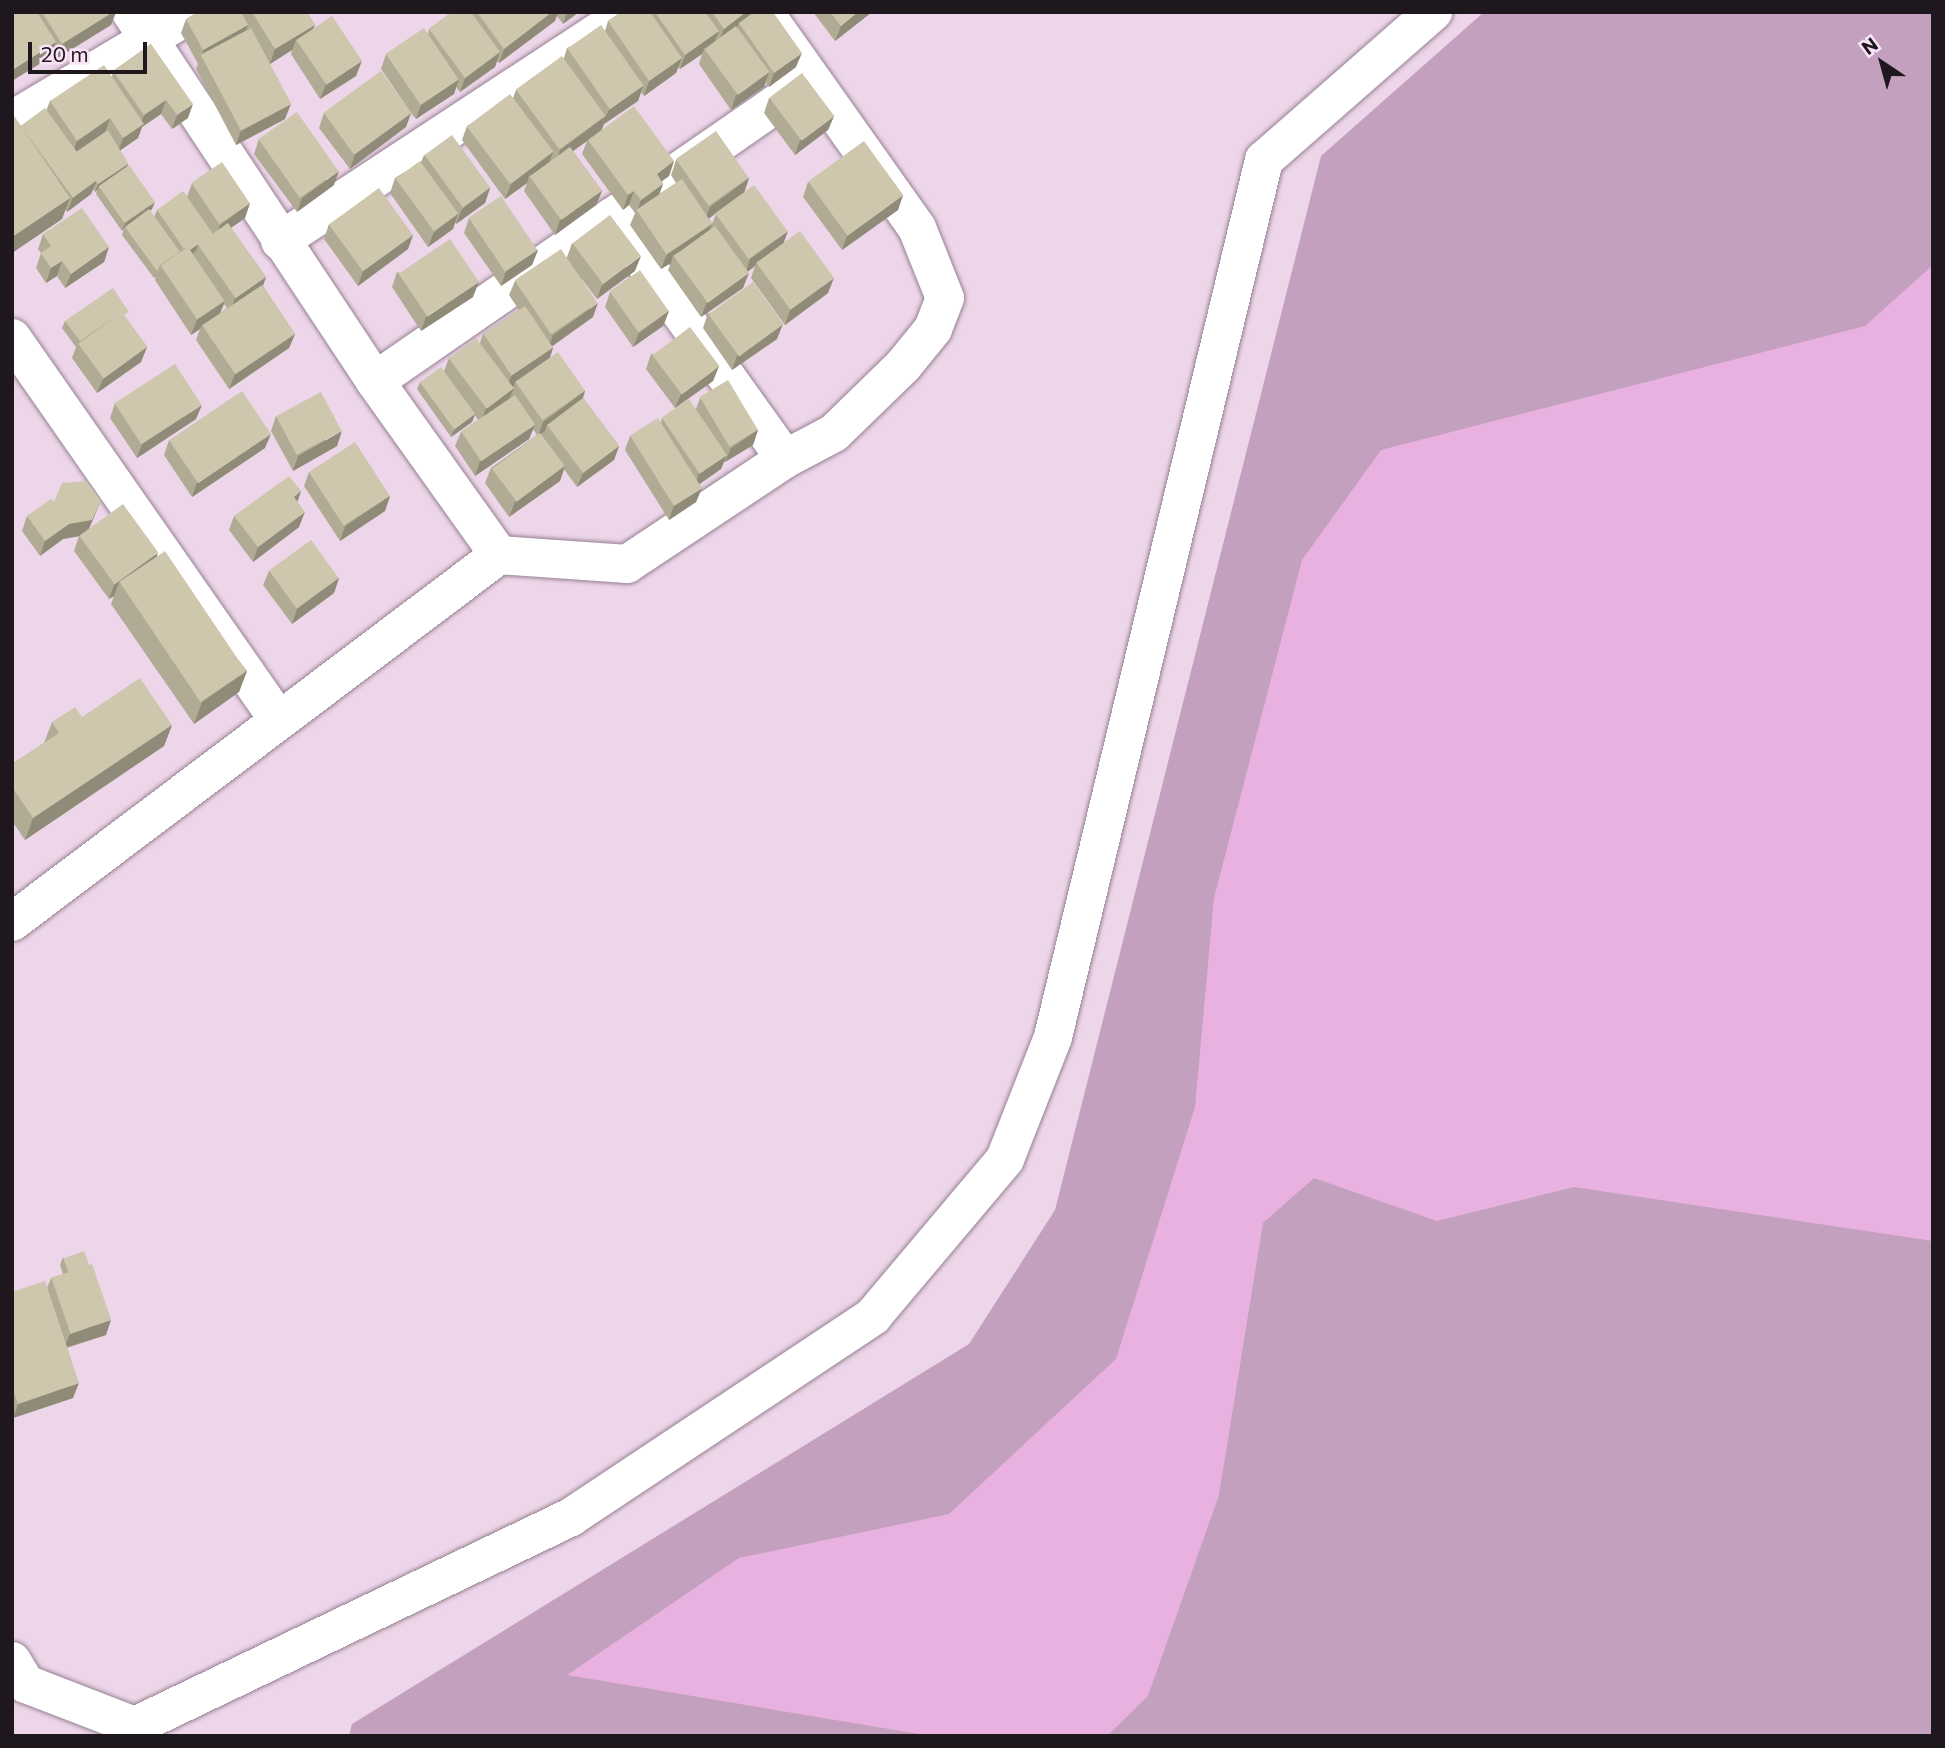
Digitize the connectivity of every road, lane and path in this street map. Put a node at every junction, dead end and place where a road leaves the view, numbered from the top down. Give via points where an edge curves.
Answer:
1 (194, 12) edge
2 (629, 12) edge
3 (764, 12) edge
4 (1433, 12) edge
5 (139, 25) edge
6 (812, 79) junction
7 (12, 120) edge
8 (612, 217) junction
9 (280, 241) junction
10 (12, 338) edge
11 (375, 381) junction
12 (785, 459) junction
13 (499, 555) junction
14 (278, 720) junction
15 (12, 922) edge
16 (12, 1661) edge
17 (139, 1731) edge

1 - 5 street
2 - 9 street
3 - 6 street
4 - 17 street via 1264,160 1053,1037 1004,1159 873,1316 571,1517
5 - 7 street
5 - 9 street
6 - 8 street
6 - 12 street via 917,228 945,298 933,329 903,366 834,433
8 - 11 street
8 - 12 street
9 - 11 street
10 - 14 street
11 - 13 street
12 - 13 street via 627,564
13 - 14 street
14 - 15 street
16 - 17 street via 26,1684

